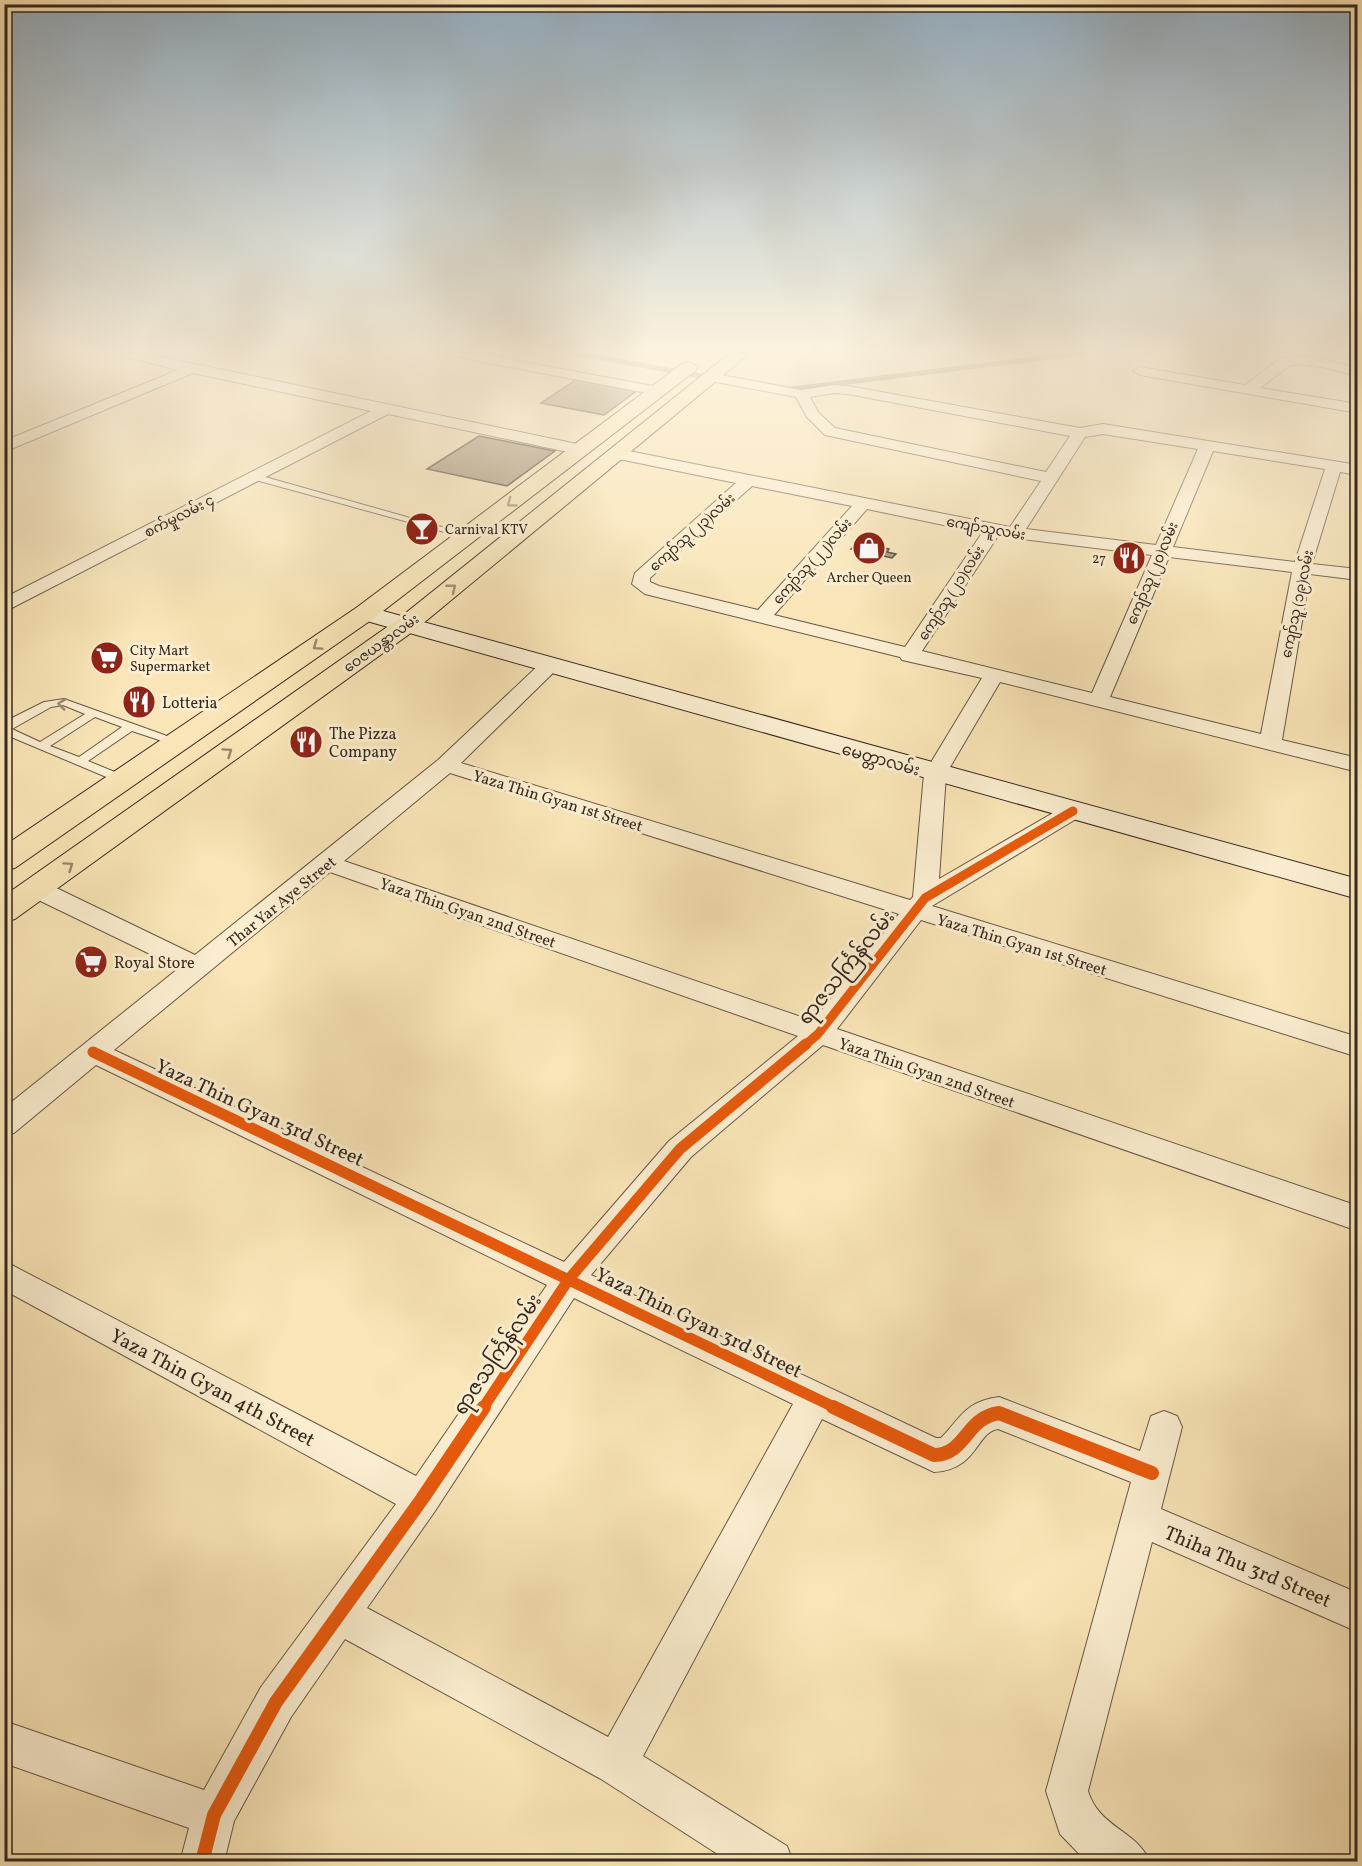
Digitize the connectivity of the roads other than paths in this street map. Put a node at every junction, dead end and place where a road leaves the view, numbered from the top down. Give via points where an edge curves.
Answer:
1 (21, 440) edge
2 (326, 440) edge
3 (535, 440) edge
4 (595, 440) edge
5 (636, 440) edge
6 (869, 440) edge
7 (1075, 440) edge
8 (1171, 440) edge
9 (1207, 446) junction
10 (4, 447) edge
11 (582, 450) junction
12 (619, 454) junction
13 (1334, 466) junction
14 (1358, 470) edge
15 (255, 477) junction
16 (1050, 478) junction
17 (747, 482) junction
18 (862, 505) junction
19 (993, 530) junction
20 (1014, 534) junction
21 (469, 536) junction
22 (1160, 552) junction
23 (1302, 567) junction
24 (1358, 575) edge
25 (4, 606) edge
26 (365, 613) junction
27 (762, 617) junction
28 (406, 625) junction
29 (909, 656) junction
30 (549, 666) junction
31 (993, 676) junction
32 (1098, 702) junction
33 (94, 713) junction
34 (131, 726) junction
35 (177, 743) junction
36 (1270, 744) junction
37 (41, 746) junction
38 (80, 762) junction
39 (446, 765) junction
40 (1358, 765) edge
41 (934, 774) junction
42 (123, 780) junction
43 (1073, 811) junction
44 (4, 861) edge
45 (327, 863) junction
46 (37, 889) junction
47 (1358, 889) edge
48 (919, 904) junction
49 (4, 912) edge
50 (198, 967) junction
51 (818, 1034) junction
52 (1358, 1047) edge
53 (93, 1052) junction
54 (4, 1125) edge
55 (1358, 1219) edge
56 (4, 1274) edge
57 (569, 1279) junction
58 (815, 1398) junction
59 (1164, 1427) dead end
60 (1152, 1473) junction
61 (422, 1499) junction
62 (1139, 1518) junction
63 (1358, 1613) edge
64 (341, 1615) junction
65 (4, 1742) edge
66 (616, 1764) junction
67 (214, 1815) junction
68 (201, 1862) edge
69 (771, 1862) edge
70 (1128, 1862) edge

1 - 10 street
2 - 15 street, စက်မှုလမ်း ၄
3 - 11 street
4 - 11 main road
5 - 12 main road, ဝေဇယန္တာလမ်း
6 - 16 street
7 - 16 street
8 - 9 street
9 - 13 street
9 - 22 street, ကျော်သူ (၂၀)လမ်း
11 -> 21 main road
12 - 17 street, ကျော်သူလမ်း
28 -> 12 main road, ဝေဇယန္တာလမ်း
13 - 14 street
13 - 23 street, ကျော်သူ (၁၉)လမ်း
15 - 21 lane
15 - 25 street, စက်မှုလမ်း ၄
16 - 20 street
17 - 18 street, ကျော်သူလမ်း
17 - 27 street, ကျော်သူ (၂၃)လမ်း via 641,577 641,584
18 - 19 street, ကျော်သူလမ်း
18 - 27 street, ကျော်သူ (၂၂)လမ်း
19 - 20 street, ကျော်သူလမ်း
19 - 29 street, ကျော်သူ (၂၁)လမ်း
20 - 22 street, ကျော်သူလမ်း
21 - 26 main road
22 - 23 street, ကျော်သူလမ်း
22 - 32 street, ကျော်သူ (၂၀)လမ်း
23 - 24 street, ကျော်သူလမ်း
23 - 36 street, ကျော်သူ (၁၉)လမ်း
26 - 28 main road, မေတ္တာလမ်း
26 -> 35 main road
27 - 29 street
28 - 30 main road, မေတ္တာလမ်း
46 -> 28 main road, ဝေဇယန္တာလမ်း
29 - 31 street
30 - 39 street, Thar Yar Aye Street
30 - 41 main road, မေတ္တာလမ်း
31 - 32 street
31 - 41 street
32 - 36 street
33 - 34 lane
33 - 37 lane
33 -> 37 lane via 56,702 7,725 6,730 12,734
34 - 35 lane
34 - 38 lane
35 - 42 main road
36 - 40 street
37 - 38 lane
38 - 42 lane
39 - 45 street, Thar Yar Aye Street
39 - 48 street, Yaza Thin Gyan 1st Street
41 - 43 main road, မေတ္တာလမ်း
41 - 48 street
42 - 44 main road
43 - 47 main road, မေတ္တာလမ်း
43 - 48 street
45 - 50 street, Thar Yar Aye Street
45 - 51 street, Yaza Thin Gyan 2nd Street
46 - 49 main road, ဝေဇယန္တာလမ်း
46 - 50 street
48 - 51 street, ရာဇသင်္ကြန်လမ်း
48 - 52 street, Yaza Thin Gyan 1st Street
50 - 53 street, Thar Yar Aye Street
51 - 55 street, Yaza Thin Gyan 2nd Street
51 - 57 street, ရာဇသင်္ကြန်လမ်း via 680,1149
53 - 54 street, Thar Yar Aye Street
53 - 57 street, Yaza Thin Gyan 3rd Street
56 - 61 street, Yaza Thin Gyan 4th Street
57 - 58 street, Yaza Thin Gyan 3rd Street
57 - 61 street, ရာဇသင်္ကြန်လမ်း
58 - 60 street, Yaza Thin Gyan 3rd Street via 934,1455 953,1452 977,1419 987,1413 999,1413
58 - 66 street
59 - 60 street
60 - 62 street
61 - 64 street, ရာဇသင်္ကြန်လမ်း
62 - 63 street, Thiha Thu 3rd Street
62 - 70 street via 1068,1791 1075,1819 1100,1844
64 - 66 street
64 - 67 street, ရာဇသင်္ကြန်လမ်း via 276,1702
65 - 67 street
66 - 69 street
67 - 68 street, ရာဇသင်္ကြန်လမ်း

